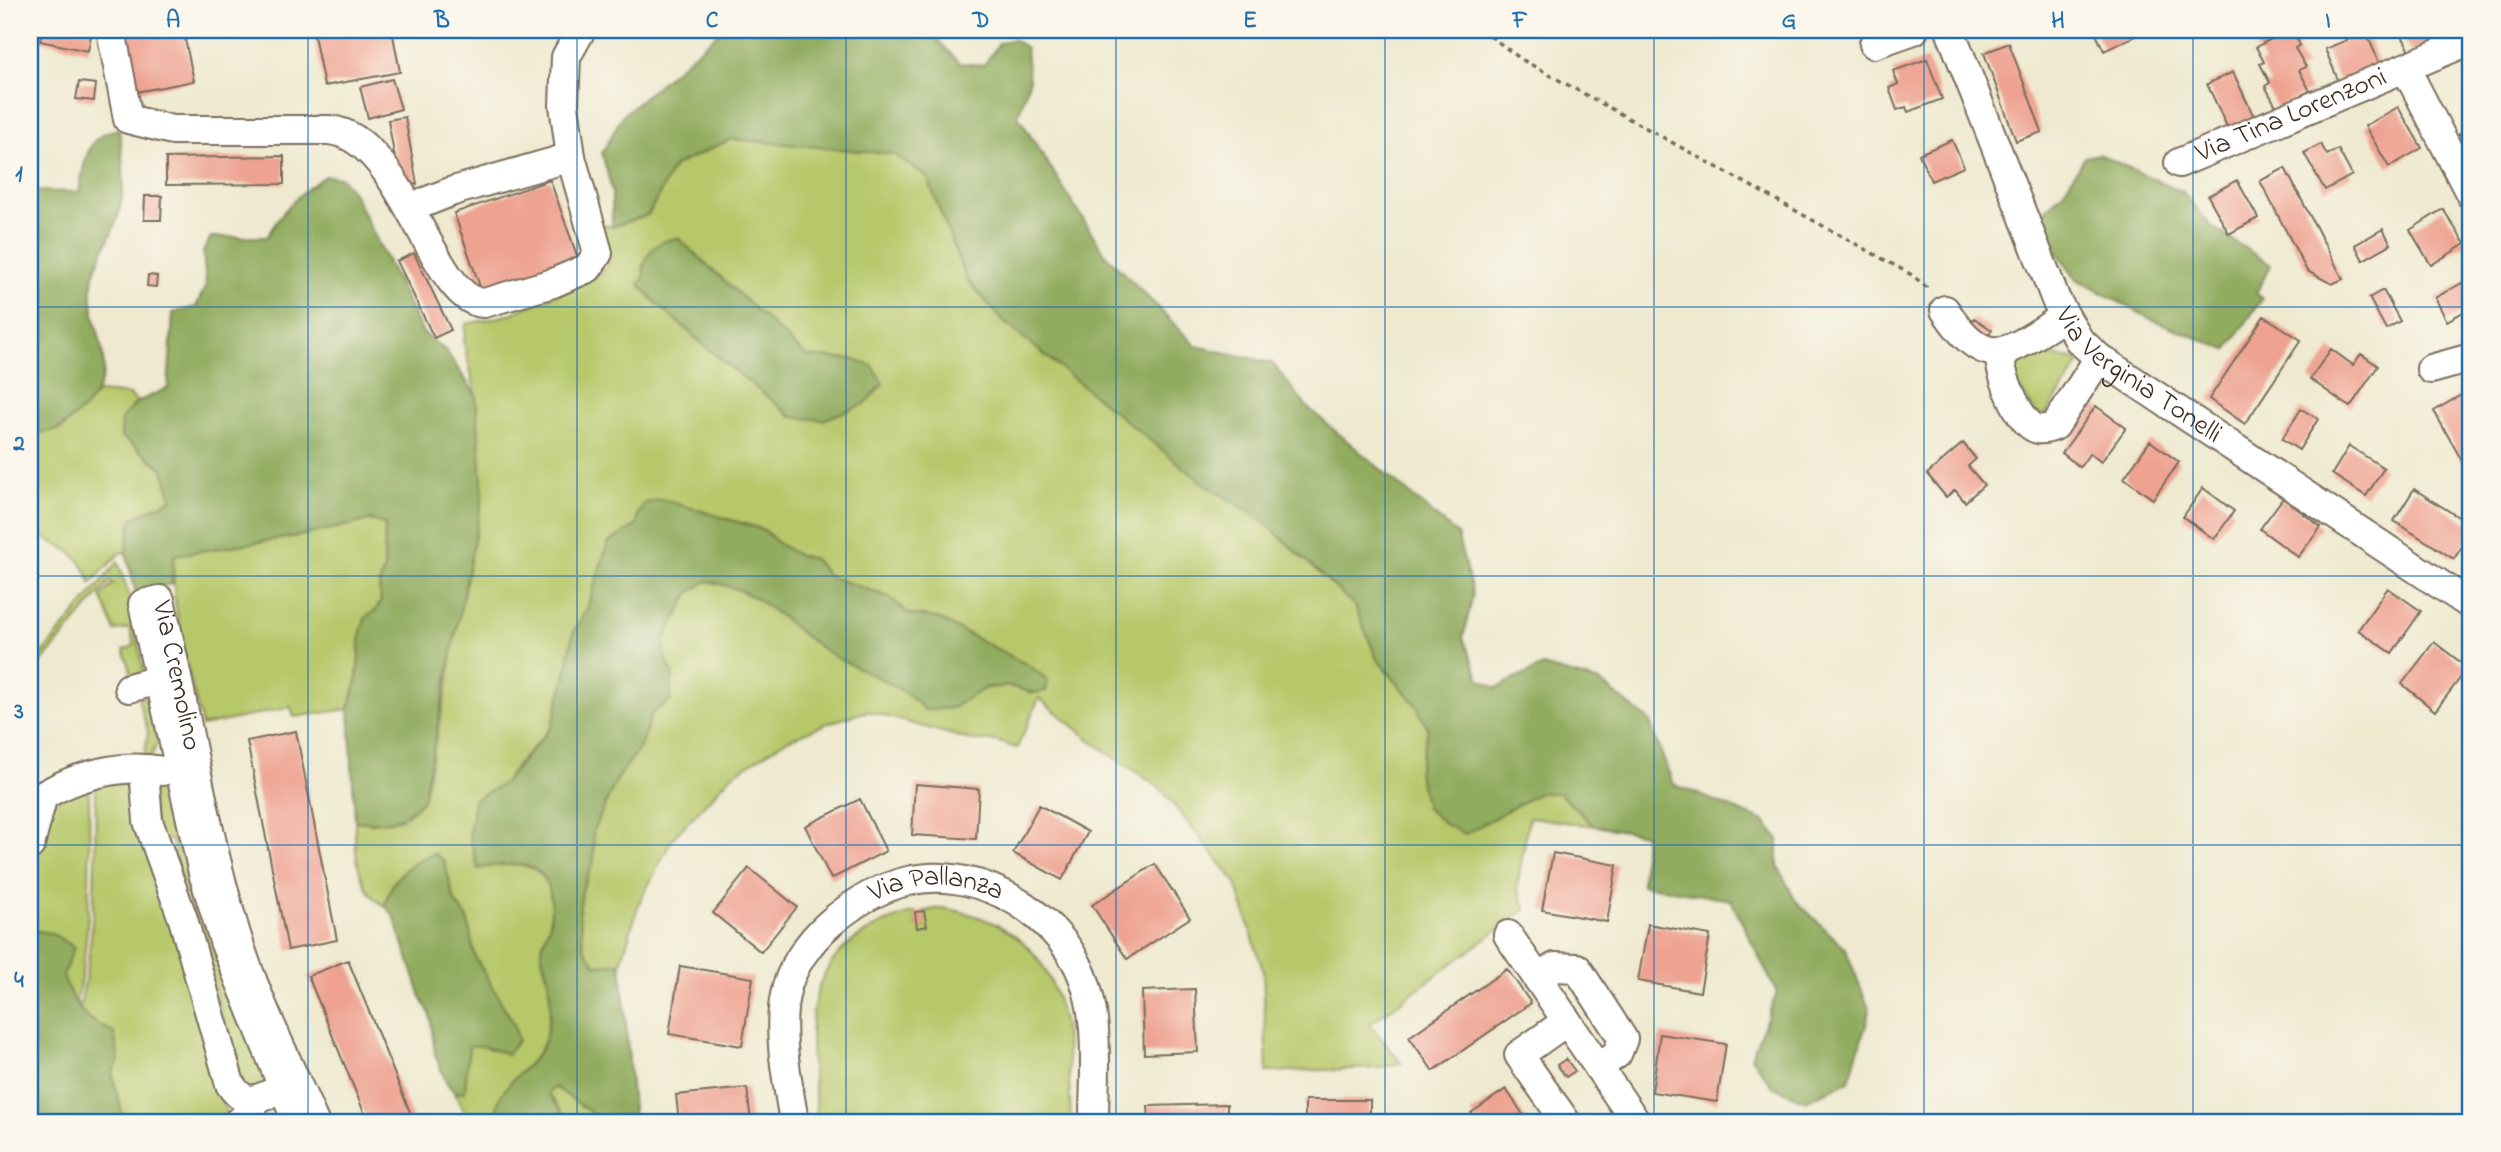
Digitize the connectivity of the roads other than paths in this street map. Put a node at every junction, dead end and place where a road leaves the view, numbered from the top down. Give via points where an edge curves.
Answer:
1 (111, 30) edge
2 (581, 30) edge
3 (1914, 30) edge
4 (1950, 30) edge
5 (2471, 40) edge
6 (1874, 44) dead end
7 (2406, 69) junction
8 (571, 157) junction
9 (2179, 163) dead end
10 (2471, 194) edge
11 (410, 208) junction
12 (1945, 310) road end
13 (2064, 317) junction
14 (2006, 352) junction
15 (2099, 358) junction
16 (2471, 359) edge
17 (2431, 369) dead end
18 (2471, 605) edge
19 (159, 680) junction
20 (129, 688) dead end
21 (144, 770) junction
22 (188, 772) junction
23 (36, 799) edge
24 (30, 845) edge
25 (1508, 935) dead end
26 (1537, 978) junction
27 (1567, 1021) junction
28 (1598, 1067) junction
29 (289, 1103) edge
30 (249, 1120) edge
31 (314, 1122) edge
32 (794, 1122) edge
33 (1094, 1122) edge
34 (1566, 1122) edge
35 (1636, 1122) edge

1 - 11 street via 128,119 172,130 344,132 372,154
2 - 8 street via 563,70
3 - 6 street
4 - 13 street, Via Verginia Tonelli
5 - 7 street, Via Tina Lorenzoni
7 - 9 street, Via Tina Lorenzoni
7 - 10 street, Via Tina Lorenzoni
8 - 11 street
8 - 11 street via 597,243 595,261 553,283 495,302 475,303 464,296
12 - 14 street via 1974,345
13 - 14 street
13 - 15 street, Via Verginia Tonelli via 2079,340
14 - 15 street via 2000,361 2003,381 2029,426 2040,430 2055,426
15 - 18 street, Via Verginia Tonelli
16 - 17 street
19 - 20 street
19 - 22 street, Via Cremolino
19 - 22 street, Via Cremolino via 143,604 160,600
21 - 22 street
21 - 23 street via 106,766
21 - 29 street via 148,821 183,919 230,1084 239,1097 251,1101
22 - 29 street, Via Cremolino via 203,873 225,944
22 - 31 street, Via Cremolino via 236,934
23 - 24 street
25 - 26 street
26 - 27 street
26 - 28 street via 1555,967 1577,968 1623,1039 1616,1054
27 - 28 street
27 - 34 street via 1519,1055
28 - 35 street
29 - 30 street
32 - 33 street, Via Pallanza via 783,1017 785,995 803,953 821,931 868,896 908,881 943,878 974,884 1017,902 1051,929 1076,961 1093,1018

